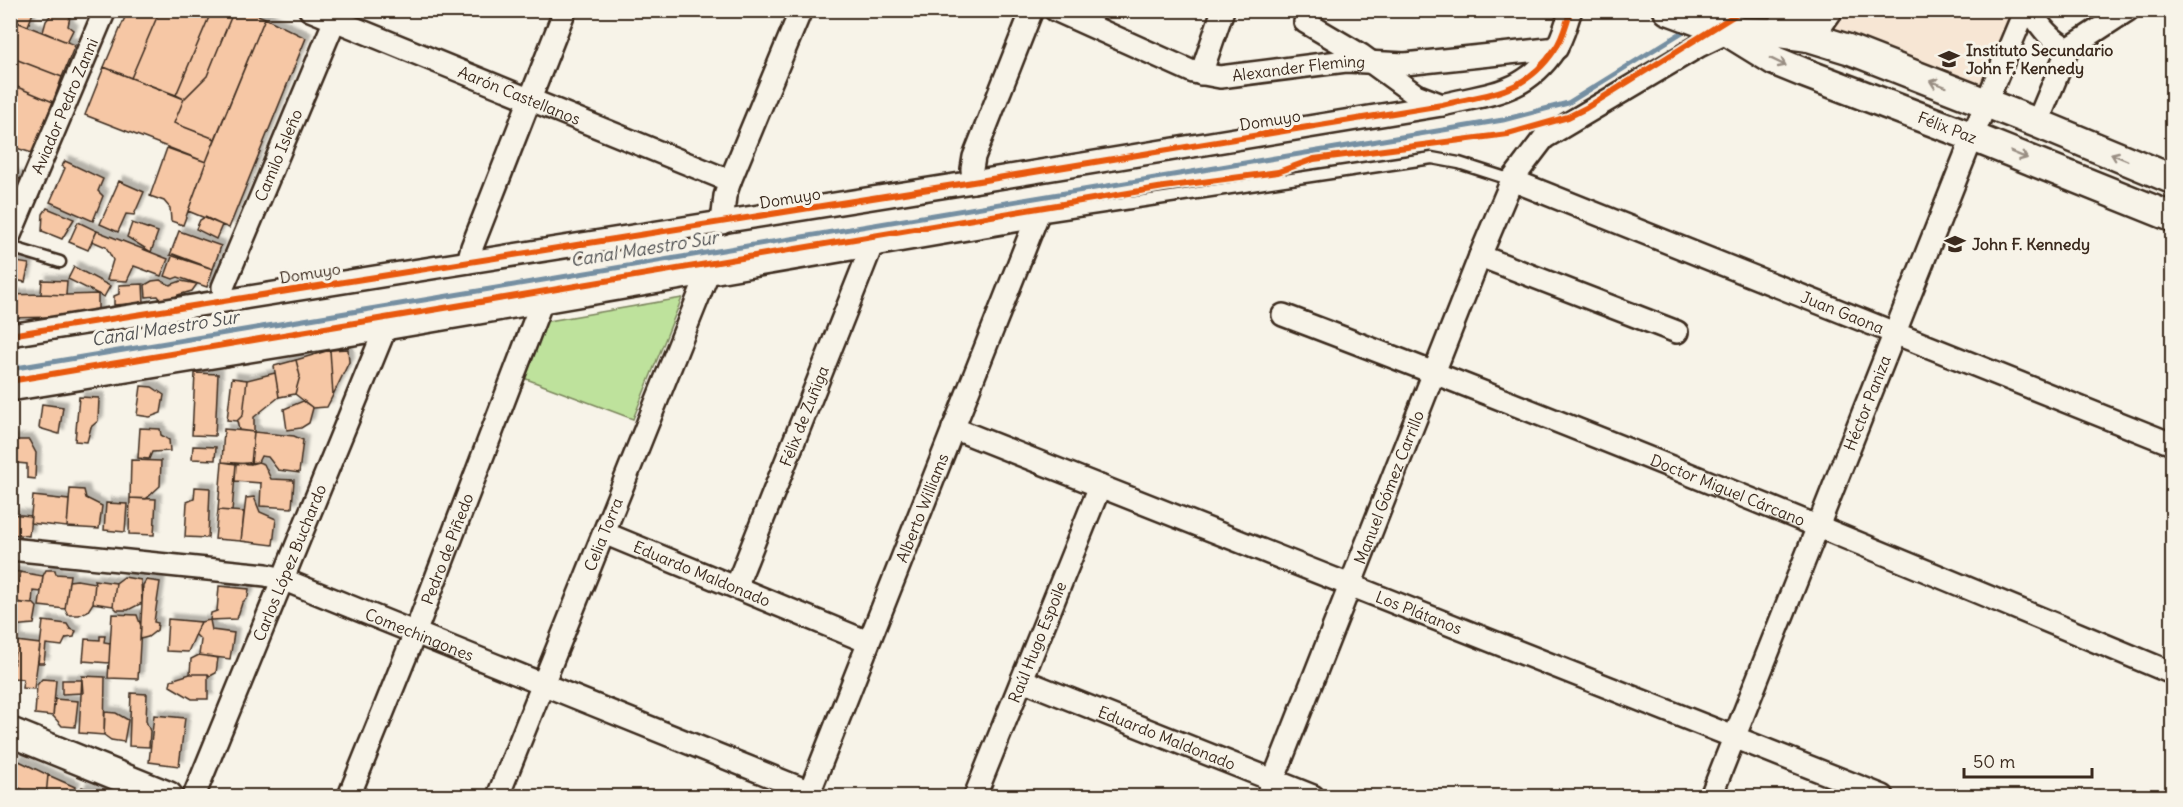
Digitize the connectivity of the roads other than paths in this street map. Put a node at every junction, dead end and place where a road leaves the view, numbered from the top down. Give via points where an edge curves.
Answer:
1 (105, 10) edge
2 (310, 10) edge
3 (566, 10) edge
4 (801, 10) edge
5 (1032, 10) edge
6 (1055, 10) edge
7 (1223, 10) edge
8 (1571, 10) edge
9 (1668, 10) edge
10 (1798, 10) edge
11 (1828, 10) edge
12 (2025, 10) edge
13 (2030, 10) edge
14 (2128, 10) edge
15 (337, 16) edge
16 (1305, 22) dead end
17 (1728, 32) junction
18 (1779, 33) junction
19 (1809, 38) junction
20 (1557, 48) junction
21 (2068, 49) junction
22 (1371, 62) junction
23 (1201, 74) junction
24 (529, 100) junction
25 (1986, 103) junction
26 (1442, 105) junction
27 (2037, 123) junction
28 (1973, 137) junction
29 (2172, 179) edge
30 (1512, 180) junction
31 (730, 181) junction
32 (973, 182) junction
33 (1037, 217) junction
34 (2172, 217) edge
35 (722, 223) junction
36 (10, 236) edge
37 (872, 245) junction
38 (10, 247) edge
39 (1480, 256) junction
40 (60, 262) dead end
41 (468, 262) junction
42 (708, 273) junction
43 (224, 300) junction
44 (542, 301) junction
45 (1283, 315) dead end
46 (385, 329) junction
47 (1677, 332) dead end
48 (1895, 333) junction
49 (10, 335) edge
50 (1434, 372) junction
51 (10, 390) edge
52 (953, 428) junction
53 (2172, 444) edge
54 (1100, 486) junction
55 (1818, 525) junction
56 (604, 533) junction
57 (10, 549) edge
58 (282, 579) junction
59 (1350, 585) junction
60 (736, 587) junction
61 (415, 633) junction
62 (868, 642) junction
63 (2172, 673) edge
64 (1022, 680) junction
65 (543, 684) junction
66 (10, 732) edge
67 (1734, 736) junction
68 (1270, 788) edge
69 (809, 794) edge
70 (168, 796) edge
71 (194, 796) edge
72 (349, 796) edge
73 (498, 796) edge
74 (975, 796) edge
75 (1313, 796) edge
76 (1710, 796) edge
77 (1883, 796) edge

1 - 36 street, Aviador Pedro Zanni
2 - 15 street, Aarón Castellanos
3 - 24 street
4 - 31 street
5 - 32 street via 974,157
6 - 23 street, Alexander Fleming
7 - 23 street
8 - 20 street
9 - 17 main road, Félix Paz
10 - 18 main road via 1785,20
11 - 19 main road
12 - 25 street, Héctor Paniza
13 - 21 street via 2043,31
14 - 21 street
15 - 24 street, Aarón Castellanos
15 - 43 street, Camilo Isleño via 223,287
16 - 22 street
17 - 18 main road, Félix Paz
17 -> 28 main road, Félix Paz via 1793,69
17 - 30 street, Manuel Gómez Carrillo via 1699,45 1544,138
18 - 19 main road, Félix Paz
25 -> 19 main road, Félix Paz via 1848,49
20 - 22 street, Alexander Fleming via 1405,64
20 - 26 street, Domuyo via 1533,76 1515,87
21 - 27 street
22 - 23 street, Alexander Fleming via 1346,61 1227,78
22 - 26 street via 1416,95
24 - 31 street, Aarón Castellanos
24 - 41 street
25 - 27 main road, Félix Paz
25 - 28 street, Héctor Paniza
26 - 32 street, Domuyo
29 -> 27 main road, Félix Paz
28 -> 34 main road, Félix Paz
28 - 48 street, Héctor Paniza
30 - 33 lane via 1432,158
30 - 39 street, Manuel Gómez Carrillo
30 - 48 street, Juan Gaona
31 - 35 street
32 - 35 street, Domuyo
33 - 37 street
33 - 52 street, Alberto Williams
35 - 41 street, Domuyo
37 - 42 street
37 - 60 street, Félix de Zuñiga
38 - 40 lane
39 - 47 street
39 - 50 street, Manuel Gómez Carrillo
41 - 43 street, Domuyo
42 - 44 street
42 - 56 street, Celia Torra
43 - 49 street, Domuyo
44 - 46 street
44 - 61 street, Pedro de Piñedo
45 - 50 street, Doctor Miguel Cárcano
46 - 51 street
46 - 58 street, Carlos López Buchardo
48 - 53 street, Juan Gaona
48 - 55 street, Héctor Paniza
50 - 55 street, Doctor Miguel Cárcano
50 - 59 street, Manuel Gómez Carrillo
52 - 54 street, Los Plátanos
52 - 62 street, Alberto Williams
54 - 59 street, Los Plátanos
54 - 64 street, Raúl Hugo Espoile
55 - 63 street, Doctor Miguel Cárcano
55 - 67 street, Héctor Paniza
56 - 60 street, Eduardo Maldonado
56 - 65 street, Celia Torra
57 - 58 street, Comechingones
58 - 61 street, Comechingones
58 - 71 street, Carlos López Buchardo
59 - 67 street, Los Plátanos
59 - 68 street, Manuel Gómez Carrillo
60 - 62 street, Eduardo Maldonado
61 - 65 street, Comechingones
61 - 72 street, Pedro de Piñedo
62 - 69 street, Alberto Williams
64 - 68 street, Eduardo Maldonado
64 - 74 street, Raúl Hugo Espoile
65 - 69 street, Comechingones
65 - 73 street, Celia Torra
66 - 70 main road
67 - 76 street, Héctor Paniza
67 - 77 street, Los Plátanos
68 - 75 street, Eduardo Maldonado

